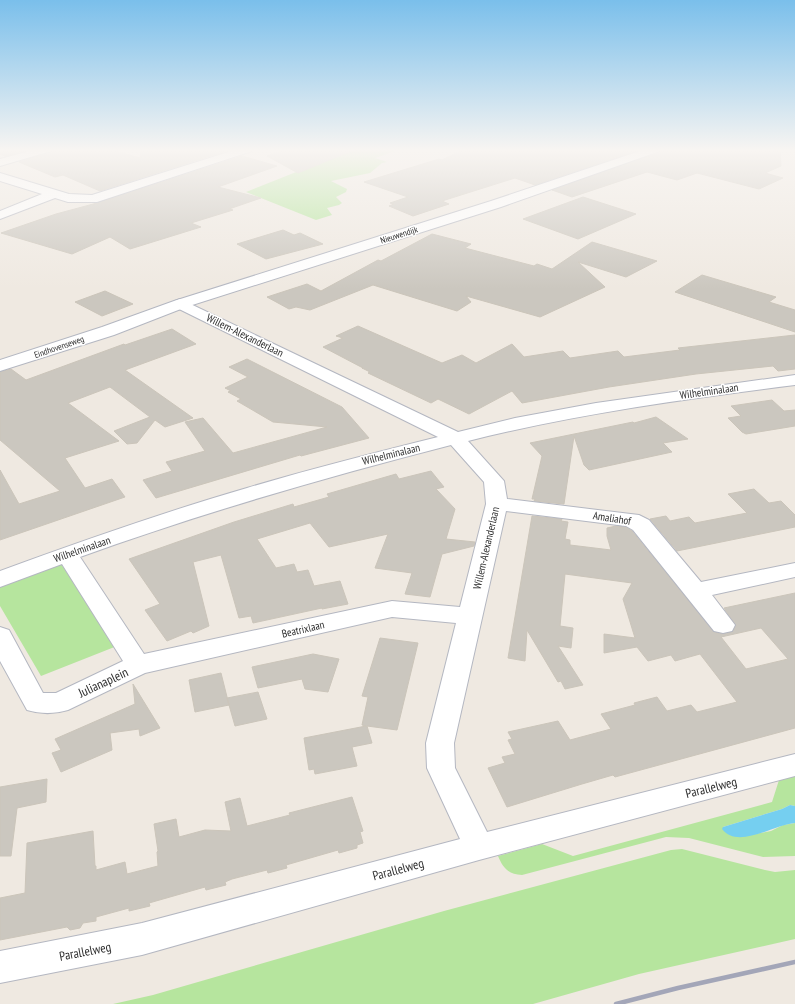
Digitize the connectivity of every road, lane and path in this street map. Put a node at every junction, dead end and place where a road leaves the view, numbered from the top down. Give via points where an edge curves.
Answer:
1 (49, 196) edge
2 (60, 196) edge
3 (103, 196) edge
4 (519, 196) edge
5 (0, 215) edge
6 (184, 306) junction
7 (4, 366) edge
8 (795, 380) edge
9 (455, 438) junction
10 (497, 504) junction
11 (67, 554) junction
12 (795, 570) edge
13 (0, 579) edge
14 (696, 591) junction
15 (470, 616) junction
16 (723, 625) dead end
17 (0, 636) edge
18 (138, 665) junction
19 (795, 765) edge
20 (479, 847) junction
21 (0, 967) edge

1 - 5 street
2 - 3 street via 93,199
4 - 6 main road, Nieuwendijk
6 - 7 main road, Eindhovenseweg via 143,323 108,331
6 - 9 street, Willem-Alexanderlaan
8 - 9 street, Wilhelminalaan via 700,391
9 - 10 street, Willem-Alexanderlaan via 494,481
9 - 11 street, Wilhelminalaan via 343,466 224,501
10 - 14 street, Amaliahof via 631,520 641,525
10 - 15 street, Willem-Alexanderlaan
11 - 13 street, Wilhelminalaan
11 - 18 street, Julianaplein
12 - 14 street
14 - 16 street, Amaliahof
15 - 18 street, Beatrixlaan via 392,609
15 - 20 street, Willem-Alexanderlaan via 440,743 441,768
17 - 18 street, Julianaplein via 36,703 59,703
19 - 20 street, Parallelweg
20 - 21 street, Parallelweg via 142,940

